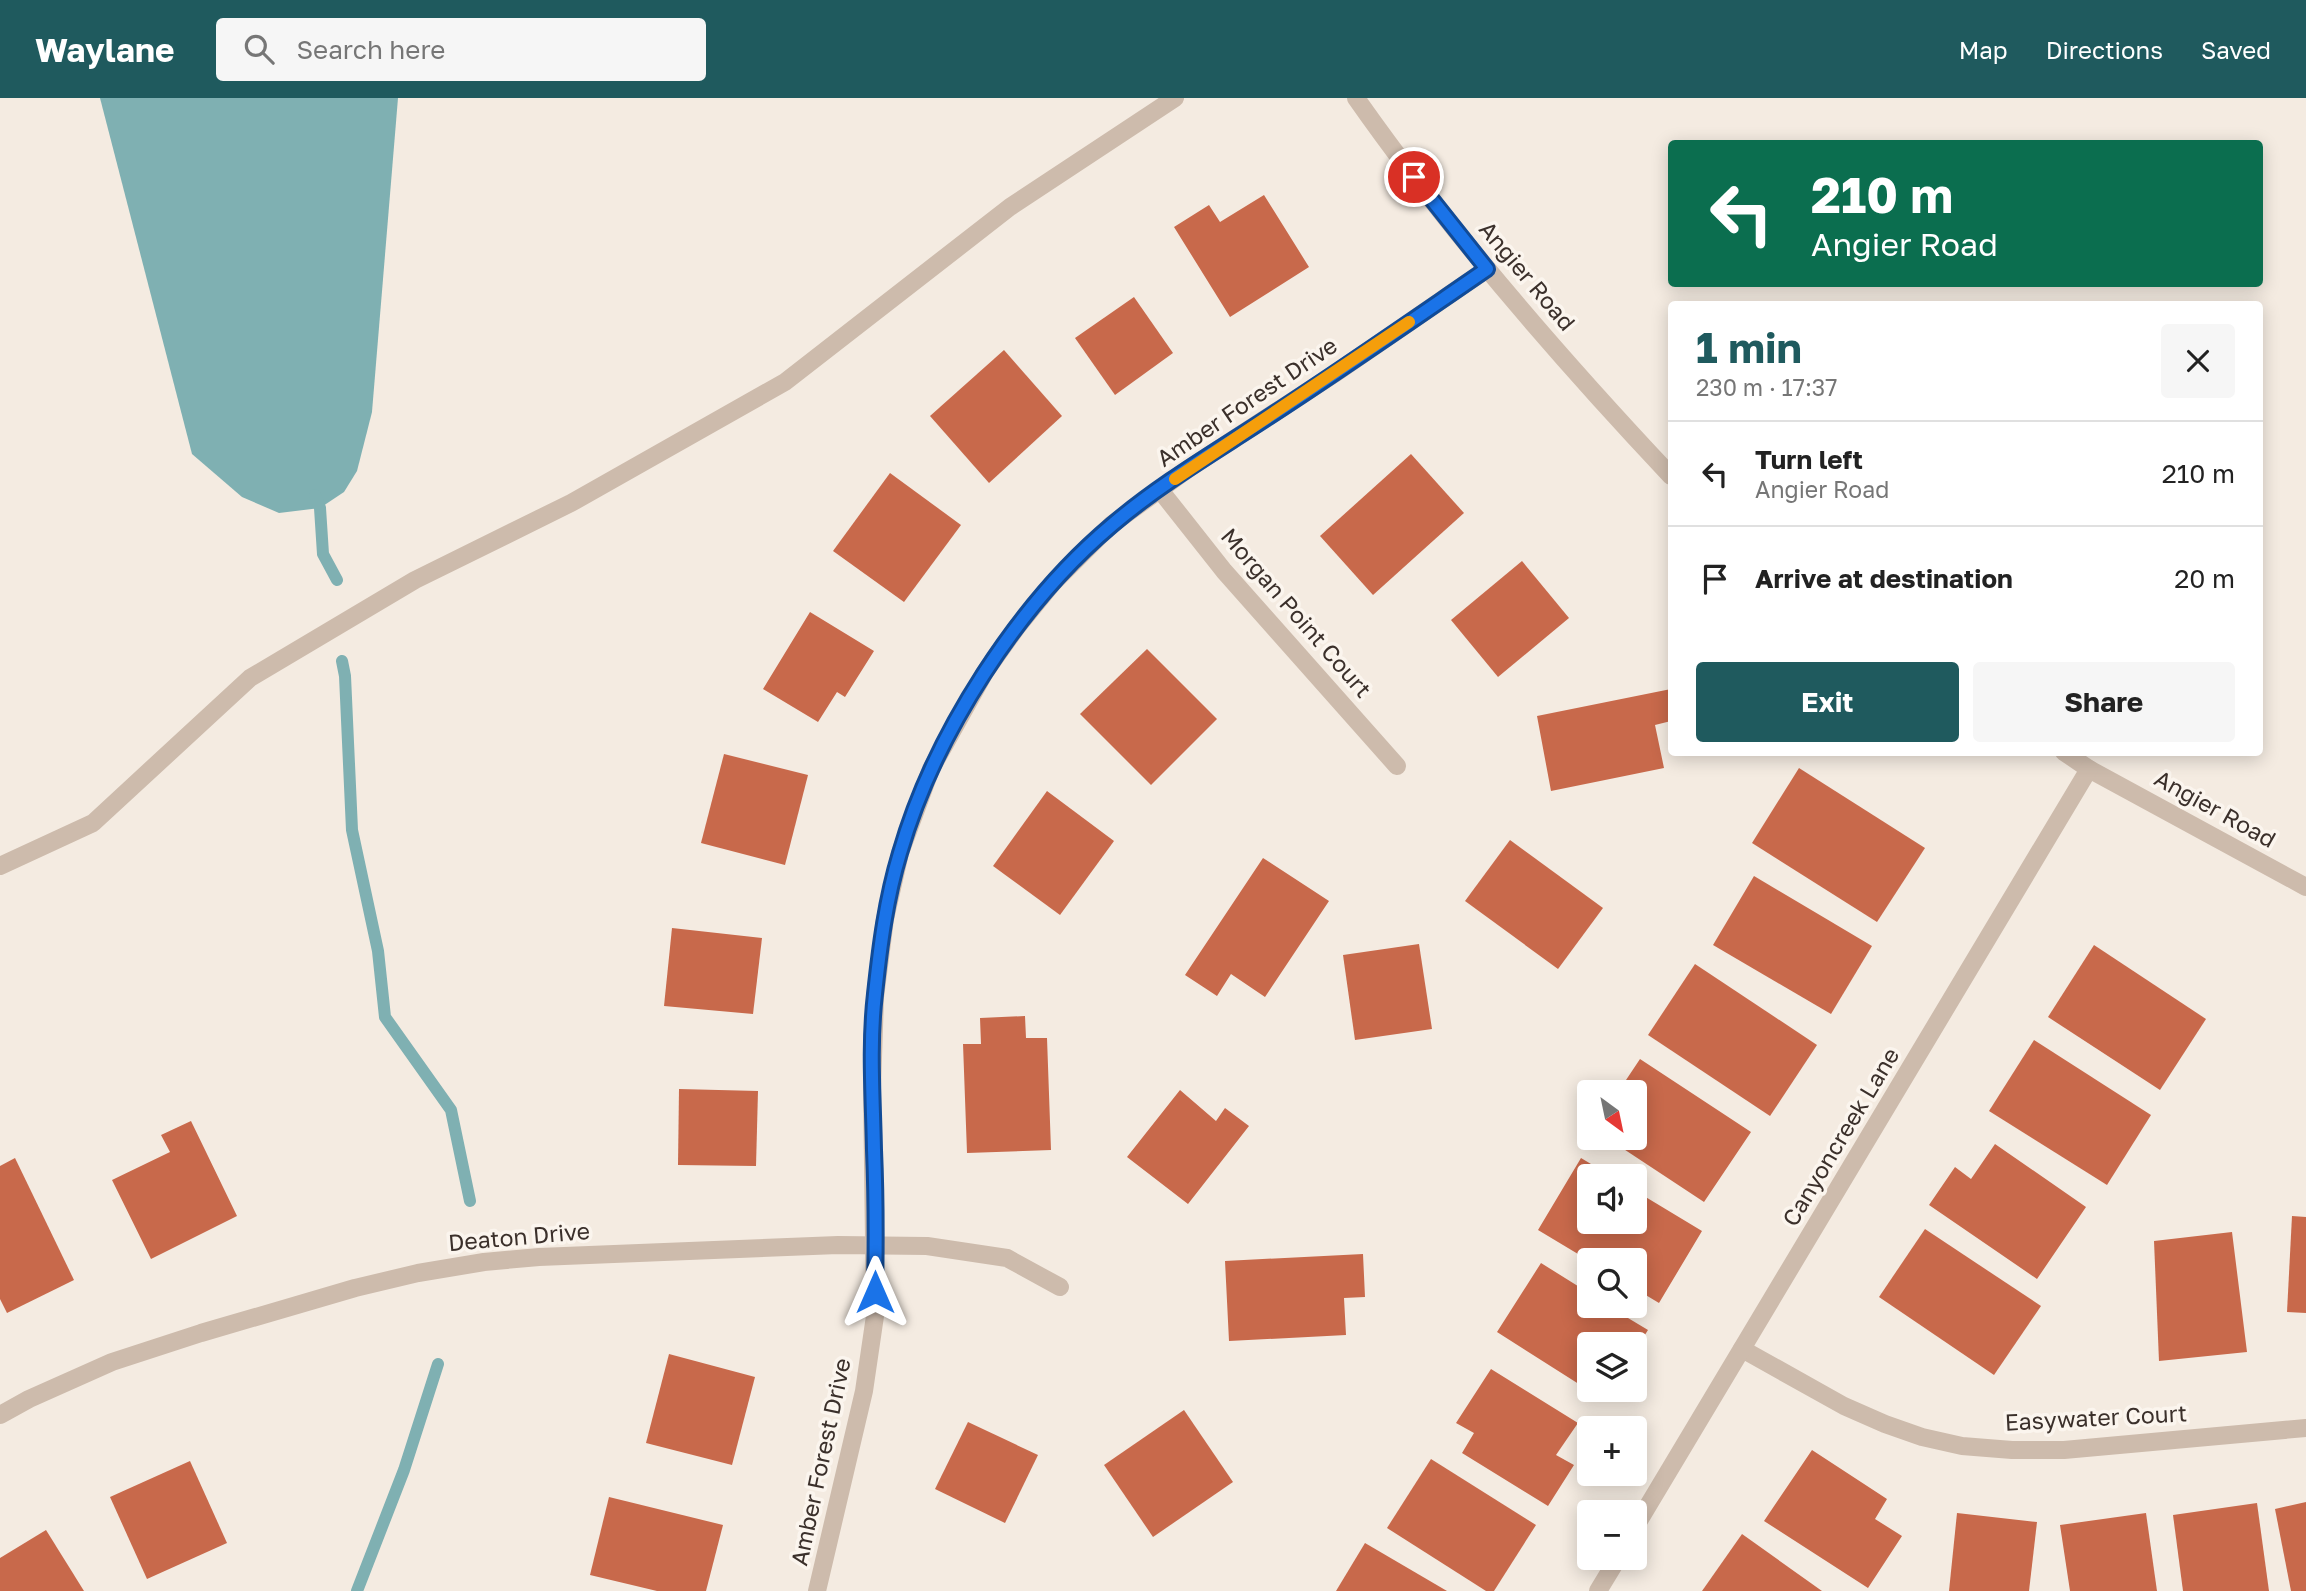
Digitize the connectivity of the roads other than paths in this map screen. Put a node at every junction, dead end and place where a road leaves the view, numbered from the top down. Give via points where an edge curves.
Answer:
1 (1175, 98) edge
2 (1356, 98) edge
3 (1487, 269) junction
4 (1668, 473) edge
5 (1160, 489) junction
6 (2070, 756) edge
7 (1397, 766) dead end
8 (2089, 769) junction
9 (0, 866) edge
10 (2306, 887) edge
11 (875, 1244) junction
12 (1060, 1286) dead end
13 (1742, 1349) junction
14 (0, 1416) edge
15 (2306, 1428) edge
16 (1647, 1508) edge
17 (1611, 1570) edge
18 (817, 1591) edge
19 (1598, 1591) edge

1 - 9 street via 1010,207 785,382 571,503 415,580 250,678 93,823
2 - 3 street, Angier Road
3 - 4 street, Angier Road
3 - 5 street, Amber Forest Drive
5 - 7 street, Morgan Point Court via 1224,571
5 - 11 street, Amber Forest Drive via 1111,525 1017,627 957,719 927,781 900,853 874,998
6 - 8 street, Angier Road
8 - 10 street, Angier Road
8 - 13 street, Canyoncreek Lane
11 - 12 street, Deaton Drive via 1007,1258
11 - 14 street, Deaton Drive via 539,1257 418,1273 112,1362
11 - 18 street, Amber Forest Drive via 875,1316 864,1391
13 - 15 street, Easywater Court via 1844,1406 1922,1437 1962,1446 2064,1450
13 - 16 street, Canyoncreek Lane
17 - 19 street

